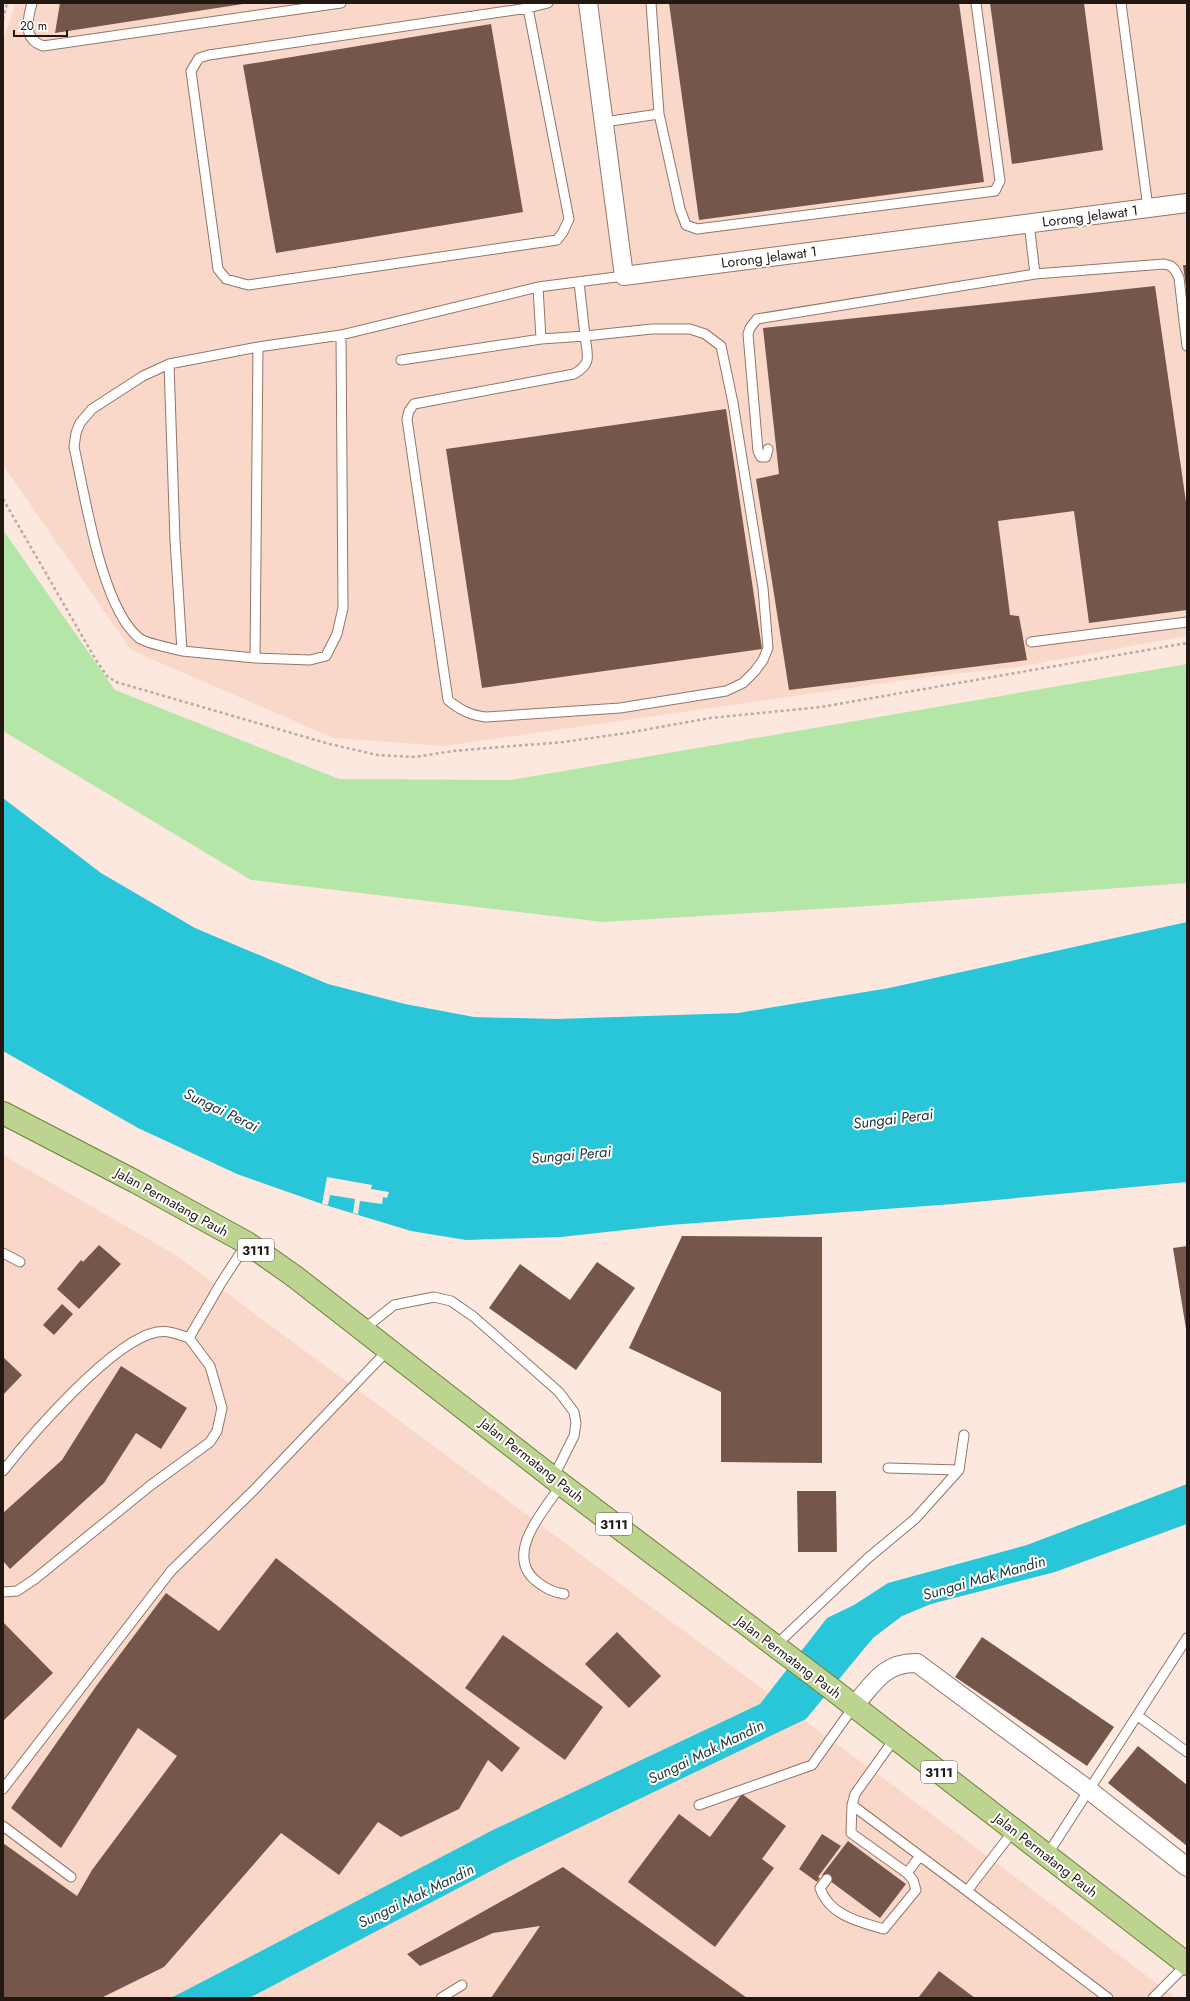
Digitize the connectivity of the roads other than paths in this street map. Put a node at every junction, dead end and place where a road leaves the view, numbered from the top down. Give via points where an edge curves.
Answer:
1 (32, 3) edge
2 (341, 3) edge
3 (548, 3) edge
4 (588, 3) edge
5 (651, 3) edge
6 (976, 3) edge
7 (1121, 3) edge
8 (528, 8) junction
9 (659, 114) junction
10 (604, 122) junction
11 (1187, 203) edge
12 (1148, 208) junction
13 (1029, 223) junction
14 (1036, 274) junction
15 (624, 276) junction
16 (579, 282) junction
17 (538, 287) junction
18 (341, 335) junction
19 (585, 336) junction
20 (542, 339) junction
21 (1187, 346) edge
22 (258, 347) junction
23 (401, 360) dead end
24 (169, 364) junction
25 (768, 449) dead end
26 (1187, 622) edge
27 (1031, 642) dead end
28 (182, 651) junction
29 (255, 658) junction
30 (3, 1113) edge
31 (247, 1243) junction
32 (3, 1253) edge
33 (20, 1262) dead end
34 (364, 1329) junction
35 (189, 1338) junction
36 (389, 1349) junction
37 (964, 1435) dead end
38 (888, 1468) dead end
39 (959, 1470) junction
40 (3, 1471) edge
41 (557, 1481) junction
42 (3, 1592) edge
43 (564, 1594) dead end
44 (1187, 1638) edge
45 (779, 1649) junction
46 (854, 1706) junction
47 (1138, 1716) junction
48 (895, 1738) junction
49 (1187, 1752) edge
50 (3, 1789) edge
51 (1090, 1791) junction
52 (699, 1805) dead end
53 (852, 1805) junction
54 (3, 1826) edge
55 (1014, 1830) junction
56 (851, 1833) junction
57 (852, 1844) dead end
58 (920, 1856) junction
59 (1047, 1856) junction
60 (1187, 1866) edge
61 (907, 1873) junction
62 (71, 1877) dead end
63 (827, 1879) dead end
64 (967, 1891) junction
65 (1187, 1964) edge
66 (462, 1985) dead end
67 (441, 1998) edge
68 (1108, 1998) edge
69 (1152, 1998) edge

1 - 2 lane via 28,30 30,38 43,46
3 - 8 lane
4 - 10 street
5 - 9 lane
6 - 9 lane via 1000,181 995,191 697,229 686,225 680,210
7 - 12 lane
8 - 8 lane via 217,53 199,58 191,71 218,269 226,279 248,285 557,240 569,219
9 - 10 lane
10 - 15 street
11 - 12 street, Lorong Jelawat 1
12 - 13 street, Lorong Jelawat 1
13 - 14 lane
13 - 15 street, Lorong Jelawat 1
14 - 21 lane via 1164,264 1171,266 1179,278
14 - 25 lane via 757,319 748,334 758,451 761,457 766,457
15 - 16 lane
16 - 17 lane
16 - 19 lane
17 - 18 lane
17 - 20 lane
18 - 22 lane
18 - 29 lane via 343,608 337,634 326,656 310,660
19 - 19 lane via 652,329 690,329 705,334 721,346 763,588 768,648 755,671 742,683 726,691 620,708 486,717 472,715 448,700 407,419 409,412 414,404 574,374 588,362
19 - 20 lane
20 - 23 lane
22 - 24 lane
22 - 29 lane
24 - 28 lane
24 - 28 lane via 143,376 92,409 80,423 74,447 101,567 121,615 140,639
26 - 27 lane
28 - 29 lane
30 - 31 main road, Jalan Permatang Pauh / 3111
31 - 34 main road, Jalan Permatang Pauh / 3111
31 - 35 lane
32 - 33 lane
34 - 36 main road, Jalan Permatang Pauh / 3111
34 - 41 lane via 394,1305 434,1297 451,1301 474,1317 559,1392 574,1412 574,1436
35 - 40 lane via 174,1332 157,1332 138,1338 111,1356 69,1396
35 - 42 lane via 210,1366 222,1408 217,1431 210,1442 151,1485 35,1579 16,1591
36 - 41 main road, Jalan Permatang Pauh / 3111
36 - 50 lane via 254,1490 171,1571
37 - 39 lane
38 - 39 lane
39 - 45 lane via 915,1519 868,1558
41 - 43 lane via 529,1533 524,1545 524,1558 525,1569 530,1576 548,1590
41 - 45 main road, Jalan Permatang Pauh / 3111
44 - 47 lane
45 - 46 main road, Jalan Permatang Pauh / 3111
46 - 48 main road, Jalan Permatang Pauh / 3111
46 - 51 street via 884,1671 903,1663 917,1663
46 - 52 lane via 812,1765
47 - 49 lane
47 - 51 lane
48 - 53 lane via 855,1794
48 - 55 main road, Jalan Permatang Pauh / 3111
51 - 59 lane
51 - 60 street
53 - 56 lane
53 - 58 lane
54 - 62 lane
55 - 59 main road, Jalan Permatang Pauh / 3111
55 - 64 lane
56 - 57 lane
56 - 61 lane
58 - 61 lane
58 - 64 lane
59 - 65 main road, Jalan Permatang Pauh / 3111
61 - 63 lane via 913,1880 916,1890 884,1929 849,1919 823,1899 820,1888
64 - 68 lane
65 - 69 lane
66 - 67 lane

